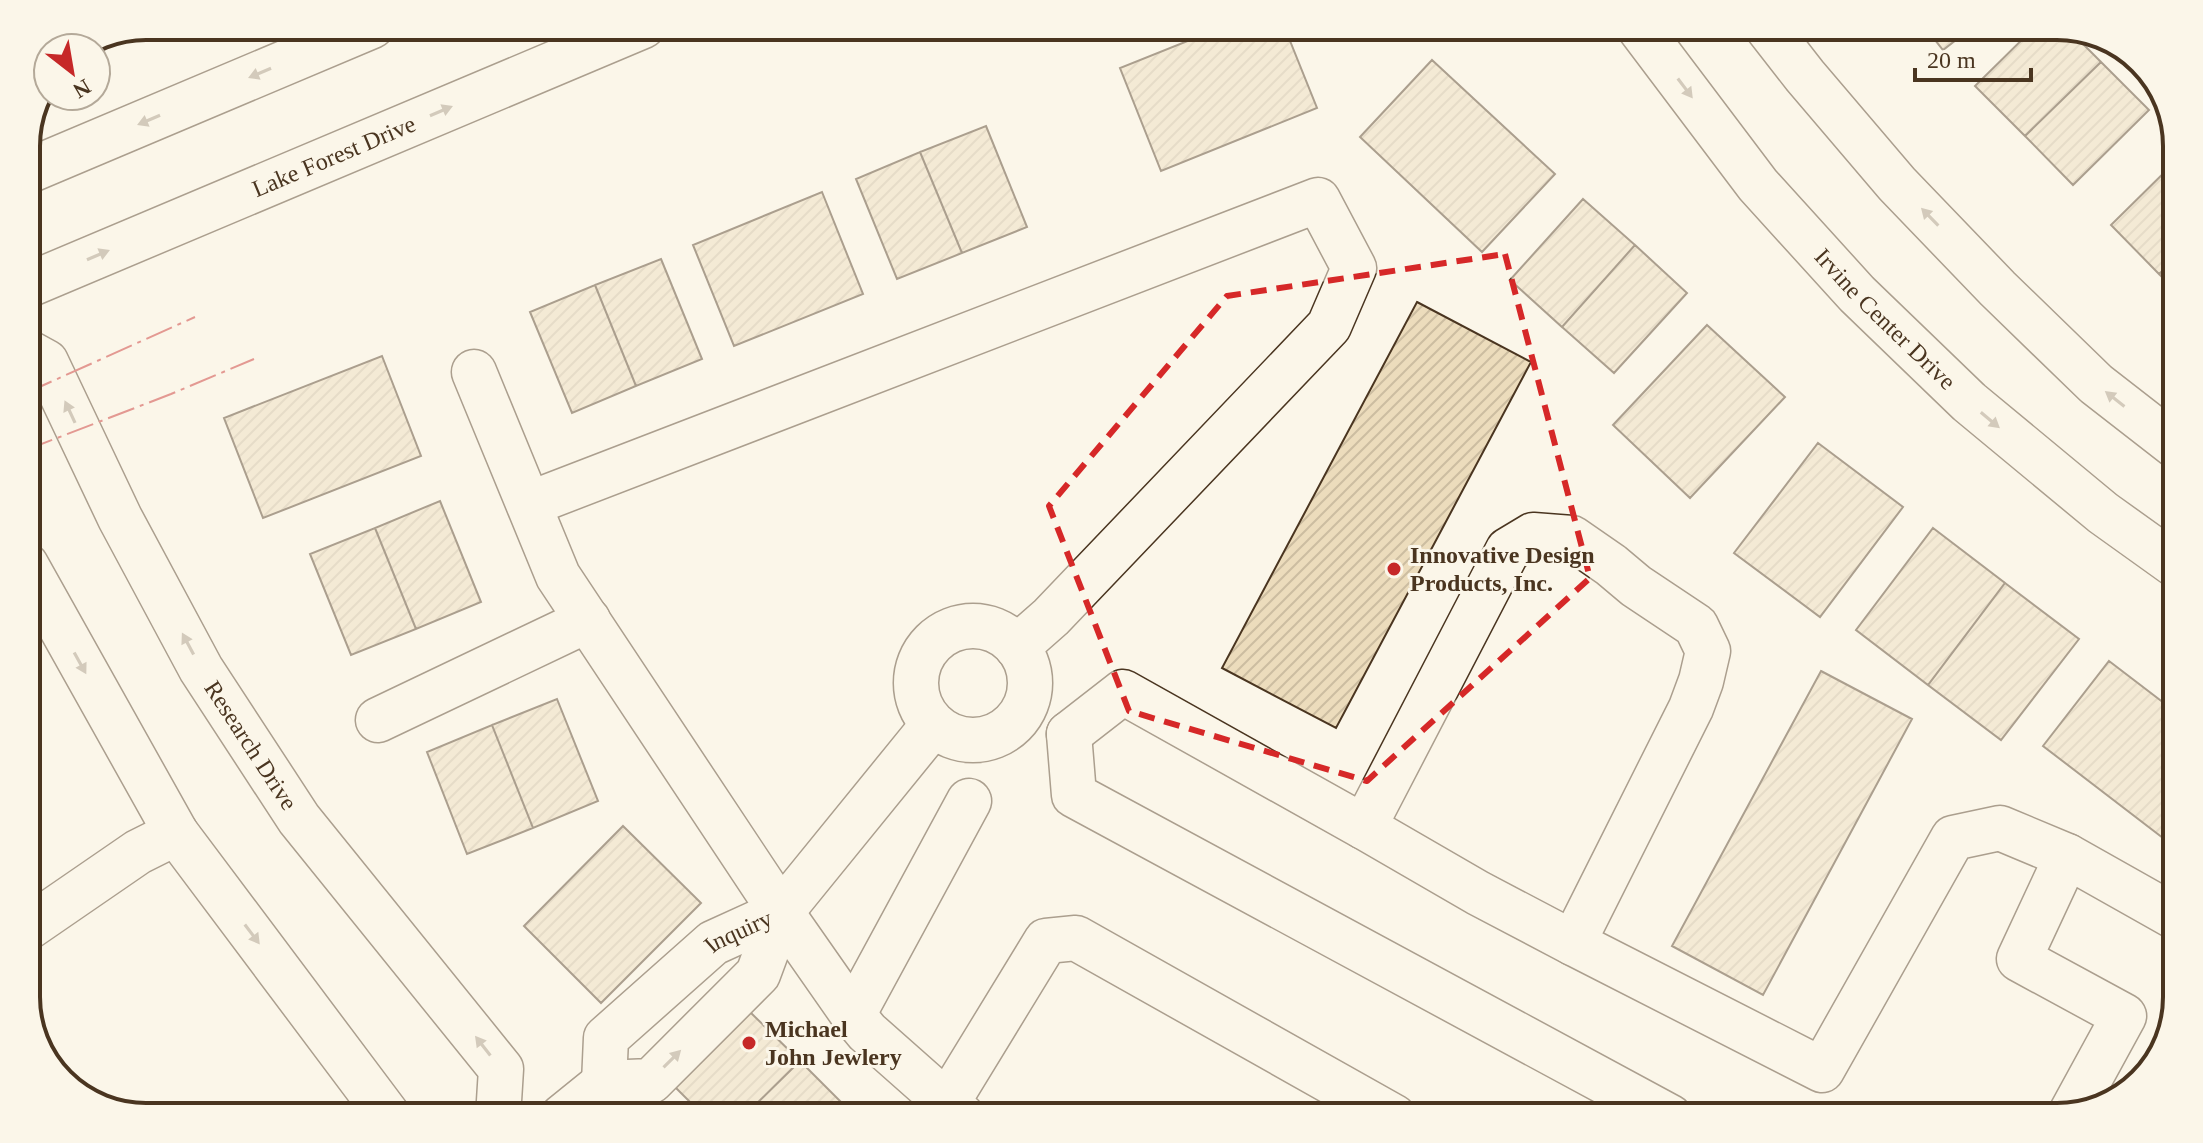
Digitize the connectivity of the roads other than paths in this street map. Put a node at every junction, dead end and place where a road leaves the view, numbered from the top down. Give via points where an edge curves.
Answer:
1 (339, 40) edge
2 (610, 40) edge
3 (1649, 40) edge
4 (1777, 40) edge
5 (40, 166) edge
6 (40, 280) edge
7 (40, 359) edge
8 (474, 372) dead end
9 (2163, 436) edge
10 (529, 504) junction
11 (2163, 556) edge
12 (40, 590) edge
13 (588, 620) junction
14 (1017, 647) junction
15 (1021, 714) junction
16 (378, 720) dead end
17 (933, 725) junction
18 (1069, 734) junction
19 (969, 801) dead end
20 (1364, 827) junction
21 (176, 833) junction
22 (2067, 856) junction
23 (2163, 910) edge
24 (781, 912) junction
25 (40, 919) edge
26 (1573, 943) junction
27 (853, 1015) junction
28 (604, 1083) junction
29 (2078, 1100) edge
30 (378, 1103) edge
31 (499, 1103) edge
32 (579, 1103) edge
33 (947, 1103) edge
34 (959, 1103) edge
35 (1369, 1103) edge
36 (1644, 1103) edge

1 -> 5 main road
6 -> 2 main road, Lake Forest Drive
3 -> 11 main road, Irvine Center Drive via 1758,185 1857,294 1969,402
9 -> 4 main road via 2096,384 1998,289 1897,184
31 -> 7 main road, Research Drive via 501,1069 299,819 201,669
8 - 10 main road
10 - 13 main road via 558,576
10 - 14 main road via 1318,200 1354,268 1329,326
12 -> 21 main road
13 - 16 main road
13 - 24 main road
14 - 15 main road via 1030,679
14 - 17 main road via 981,626 945,633 930,645 915,679 917,698
15 - 17 main road via 996,736 980,740 947,735
15 - 18 main road
17 - 24 main road
18 - 20 main road via 1123,692
18 - 36 main road via 1074,795
19 - 27 main road
20 - 26 main road
20 - 26 main road via 1508,550 1533,535 1572,538 1696,626 1708,651 1691,708
21 - 25 main road via 138,852
21 -> 30 main road
22 - 23 main road
22 - 26 main road via 2000,828 1953,838 1822,1070
22 - 29 main road via 2019,959 2124,1016
24 - 27 main road
24 - 28 main road, Inquiry via 713,943 606,1038
28 -> 24 main road, Inquiry via 651,1081 758,974
27 - 33 main road
28 - 32 main road
34 - 35 main road via 1046,941 1076,938

